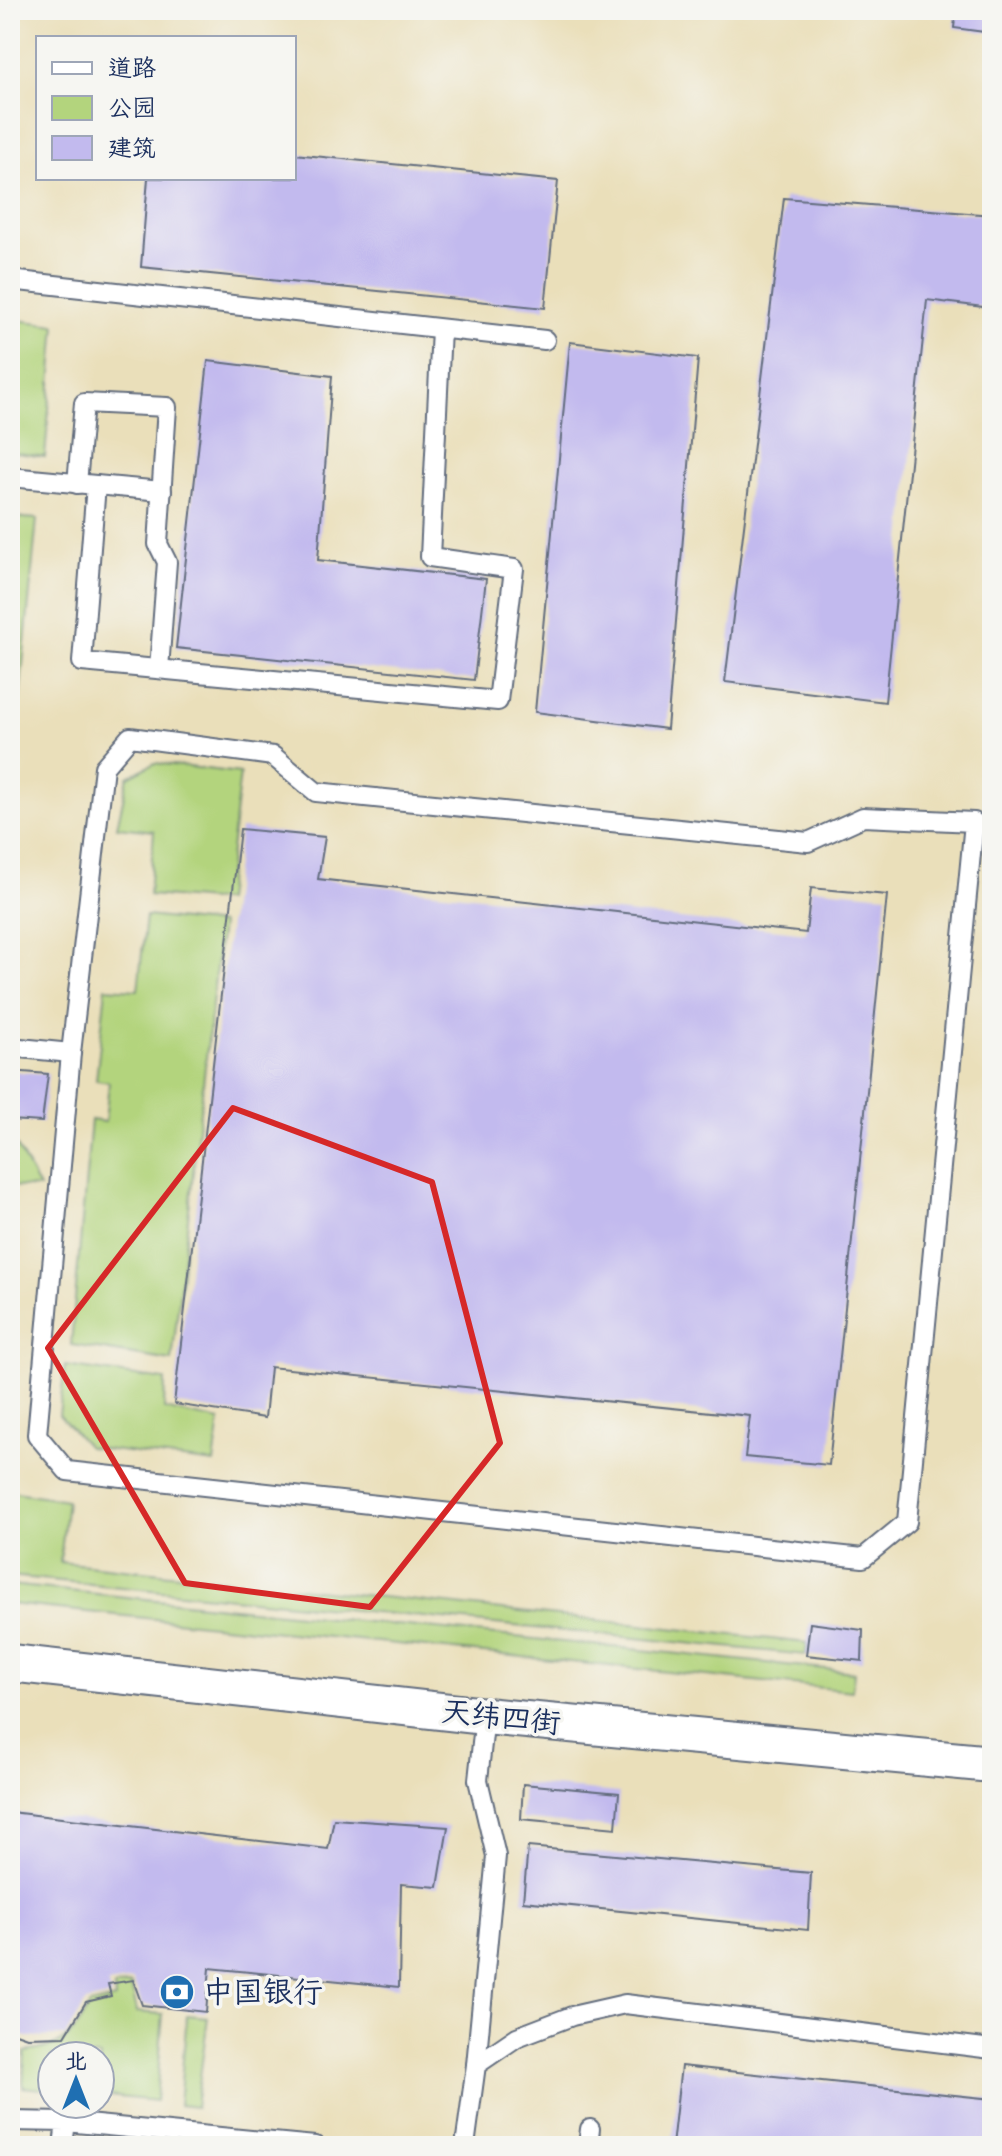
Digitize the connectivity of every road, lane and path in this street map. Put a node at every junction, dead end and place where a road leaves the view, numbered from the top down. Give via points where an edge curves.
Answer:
1 (10, 280) edge
2 (441, 329) junction
3 (545, 340) dead end
4 (10, 477) edge
5 (87, 484) junction
6 (162, 491) junction
7 (159, 669) junction
8 (10, 1047) edge
9 (71, 1053) junction
10 (10, 1663) edge
11 (485, 1716) junction
12 (992, 1764) edge
13 (992, 2049) edge
14 (476, 2065) junction
15 (10, 2121) edge
16 (66, 2122) junction
17 (63, 2146) edge
18 (315, 2146) edge
19 (465, 2146) edge

1 - 2 lane
2 - 3 lane
2 - 7 lane via 430,557 514,569 498,701
4 - 5 lane
5 - 6 lane
5 - 6 lane via 84,403 167,407
5 - 7 lane via 82,662
6 - 7 lane via 158,544 167,562
8 - 9 lane
9 - 9 lane via 37,1435 67,1471 863,1558 907,1522 974,822 863,817 808,842 316,792 273,756 130,737 104,767
10 - 11 street, 天纬四街
11 - 12 street, 天纬四街
11 - 14 lane via 478,1780 496,1856
13 - 14 lane via 625,2004 572,2016 517,2037
14 - 19 lane
15 - 16 lane
16 - 17 lane
16 - 18 lane

